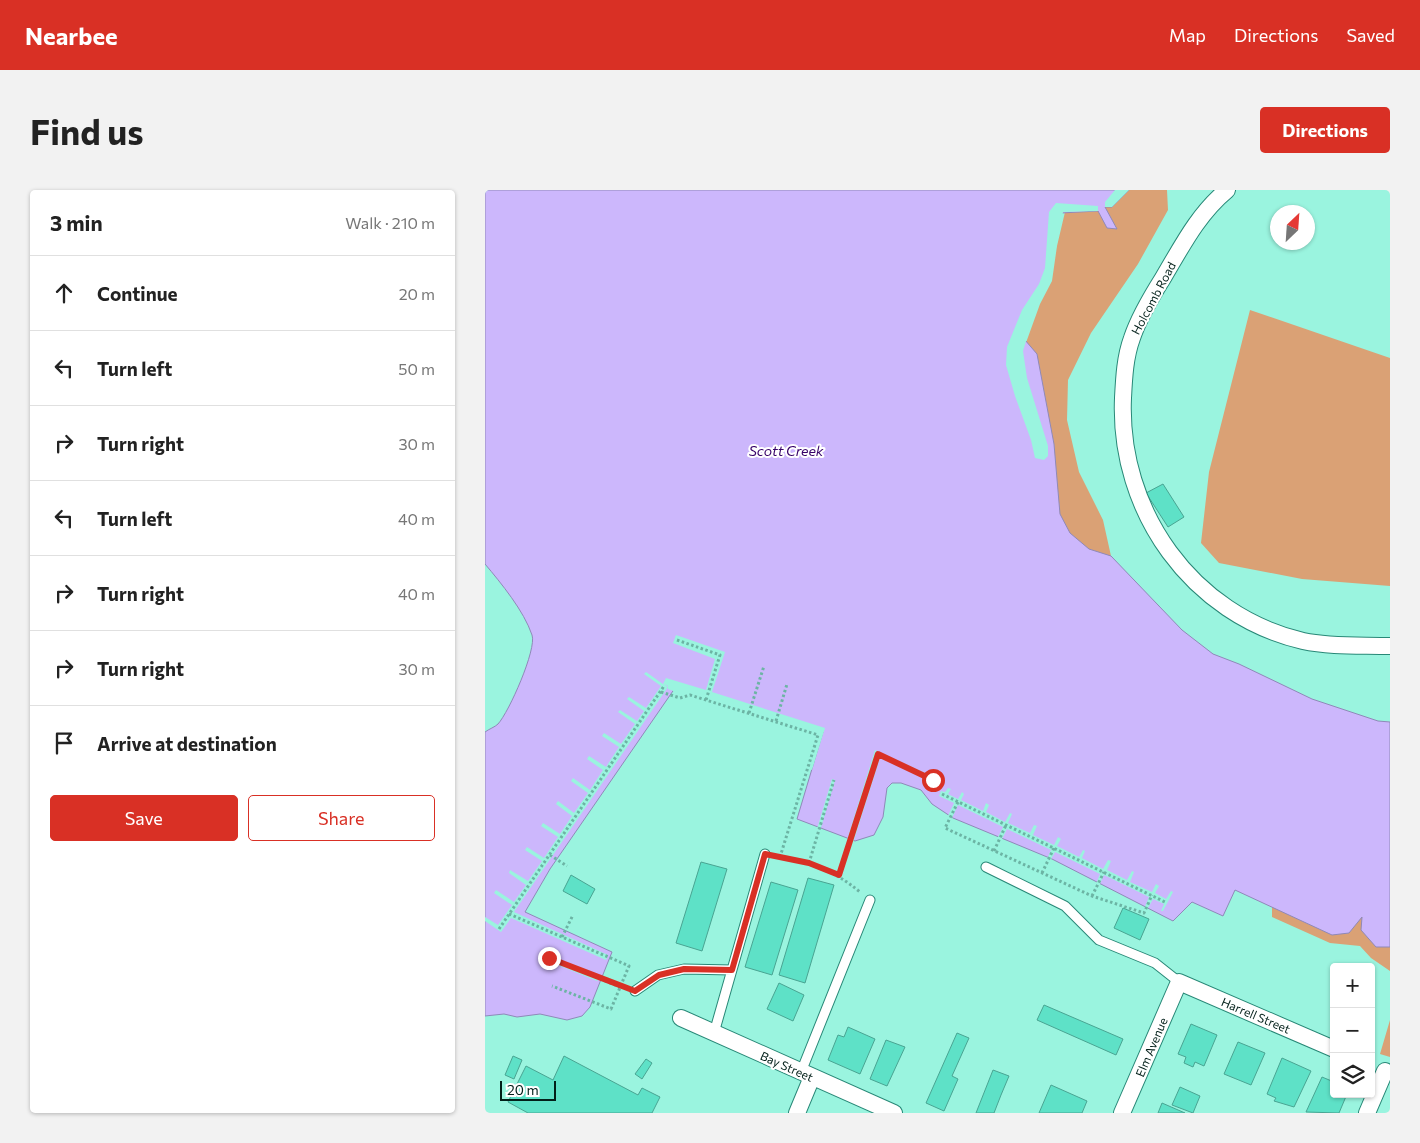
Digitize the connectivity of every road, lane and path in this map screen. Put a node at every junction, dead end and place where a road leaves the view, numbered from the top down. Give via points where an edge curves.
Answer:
1 (1227, 190) edge
2 (677, 640) dead end
3 (1390, 646) edge
4 (764, 666) dead end
5 (787, 684) dead end
6 (664, 686) dead end
7 (661, 692) junction
8 (706, 700) junction
9 (749, 713) junction
10 (776, 722) junction
11 (834, 780) dead end
12 (933, 780) dead end
13 (942, 794) dead end
14 (957, 802) junction
15 (1006, 825) junction
16 (997, 845) dead end
17 (1054, 848) junction
18 (765, 854) joint
19 (550, 855) junction
20 (780, 857) junction
21 (809, 863) junction
22 (567, 866) dead end
23 (986, 867) dead end
24 (1104, 872) junction
25 (1043, 873) junction
26 (839, 875) junction
27 (1152, 895) junction
28 (1092, 896) junction
29 (870, 900) joint
30 (1165, 902) dead end
31 (509, 914) junction
32 (573, 915) dead end
33 (499, 929) dead end
34 (562, 937) junction
35 (549, 958) dead end
36 (732, 970) junction
37 (1179, 982) junction
38 (552, 986) dead end
39 (620, 987) junction
40 (635, 991) joint
41 (681, 1018) dead end
42 (714, 1033) junction
43 (1330, 1047) edge
44 (1382, 1070) edge
45 (807, 1075) junction
46 (797, 1113) edge
47 (894, 1113) edge
48 (1122, 1113) edge
49 (1367, 1113) edge

1 - 3 street, Holcomb Road via 1210,205 1187,237 1152,295 1132,339 1123,415 1129,466 1136,490 1159,540 1177,564 1193,581 1237,613 1303,641
2 - 8 path via 721,655
4 - 9 path
5 - 10 path
6 - 7 path
7 - 8 path via 680,698 690,695
7 - 19 path
8 - 9 path
9 - 10 path
10 - 20 path via 818,735
11 - 21 path
12 - 26 path via 878,754
13 - 14 path
14 - 15 path
14 - 25 path via 945,828
15 - 16 path
15 - 17 path
17 - 24 path
17 - 25 path
18 - 20 path
18 - 36 lane
19 - 22 path
19 - 31 path
20 - 21 path
21 - 26 path
23 - 37 lane via 1065,906 1099,940 1155,963
24 - 27 path
24 - 28 path
25 - 28 path
26 - 29 path
27 - 28 path via 1144,913
27 - 30 path
29 - 45 lane
31 - 33 path
31 - 34 path
32 - 34 path
34 - 39 path via 629,966
35 - 39 path
36 - 40 lane via 684,969 659,975
36 - 42 lane
37 - 43 street, Harrell Street
37 - 48 street, Elm Avenue
38 - 39 path via 611,1009
39 - 40 path
41 - 42 street, Bay Street
42 - 45 street, Bay Street
44 - 49 street
45 - 46 street
45 - 47 street, Bay Street

